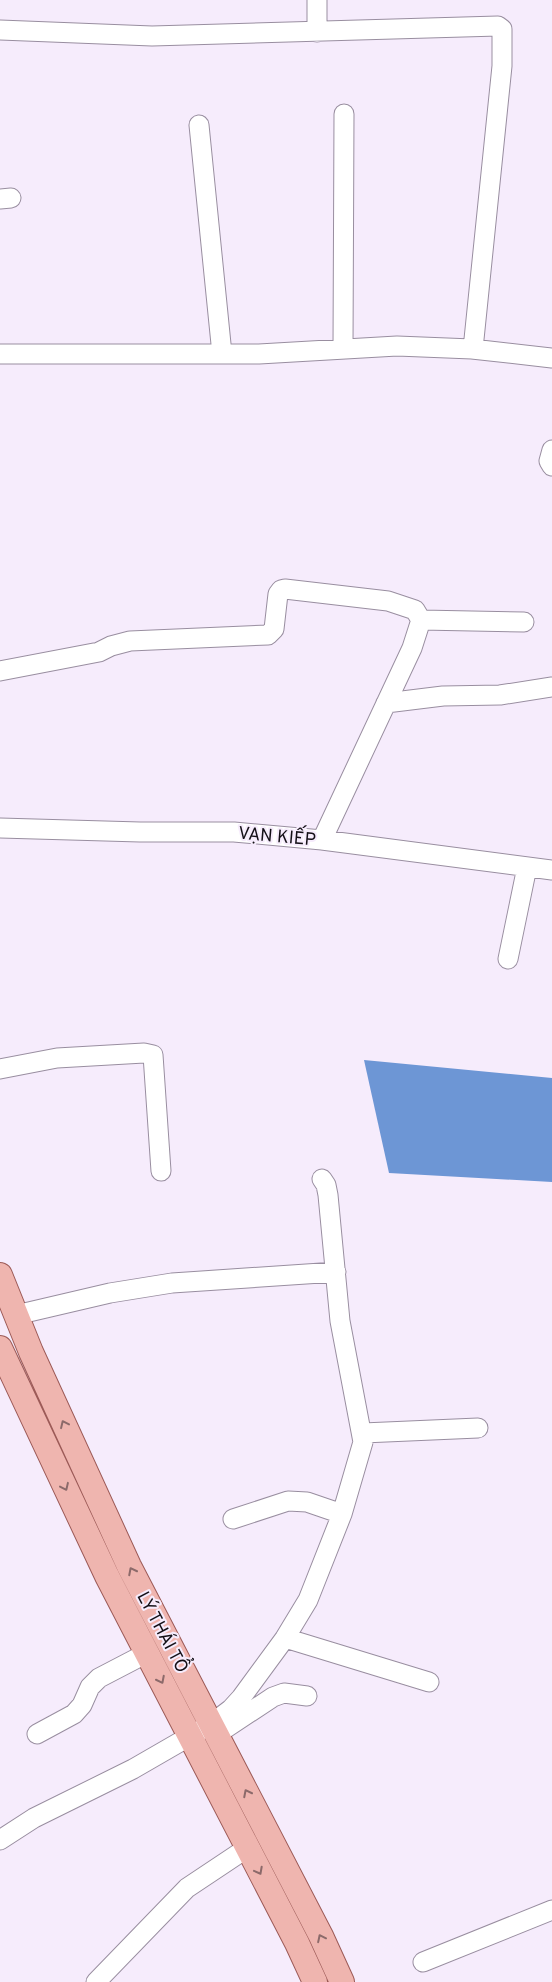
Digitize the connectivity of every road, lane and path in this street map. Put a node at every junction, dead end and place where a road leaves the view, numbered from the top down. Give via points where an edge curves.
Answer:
1 (317, 0) edge
2 (0, 30) edge
3 (317, 32) junction
4 (344, 114) dead end
5 (199, 126) dead end
6 (343, 348) junction
7 (473, 349) junction
8 (0, 354) edge
9 (222, 354) junction
10 (552, 358) edge
11 (552, 450) edge
12 (552, 466) edge
13 (421, 620) junction
14 (524, 622) dead end
15 (0, 671) edge
16 (552, 687) edge
17 (386, 703) junction
18 (0, 828) edge
19 (322, 840) junction
20 (527, 867) junction
21 (552, 870) edge
22 (508, 959) dead end
23 (0, 1069) edge
24 (161, 1171) dead end
25 (322, 1179) dead end
26 (336, 1272) junction
27 (0, 1275) edge
28 (16, 1315) junction
29 (2, 1358) edge
30 (478, 1428) dead end
31 (363, 1433) junction
32 (342, 1514) junction
33 (232, 1519) dead end
34 (285, 1638) junction
35 (147, 1653) junction
36 (429, 1682) dead end
37 (307, 1696) dead end
38 (214, 1729) junction
39 (38, 1734) dead end
40 (189, 1735) junction
41 (0, 1840) edge
42 (247, 1848) junction
43 (552, 1910) edge
44 (423, 1962) dead end
45 (96, 1982) edge
46 (315, 1982) edge
47 (342, 1982) edge

1 - 3 street
2 - 3 street via 152,36
3 - 7 street via 490,25 502,29 502,66
4 - 6 street
5 - 9 street
6 - 7 street
6 - 9 street
7 - 10 street
8 - 9 street
11 - 12 street via 549,461
13 - 14 street
13 - 15 street via 415,610 388,601 285,589 278,594 274,629 268,635 130,641 99,652
13 - 17 street via 412,648
16 - 17 street via 500,695 444,696
17 - 19 street
18 - 19 street, VẠN KIẾP via 234,832
19 - 20 street, VẠN KIẾP
20 - 21 street, VẠN KIẾP
20 - 22 street
23 - 24 street via 56,1058 153,1055
25 - 26 street via 328,1195
26 - 28 street via 172,1283 110,1293
26 - 31 street via 340,1322
27 - 28 main road, LÝ THÁI TỔ
38 -> 28 main road, LÝ THÁI TỔ via 129,1566
29 -> 35 main road, LÝ THÁI TỔ
30 - 31 street
31 - 32 street via 358,1463
32 - 33 street via 307,1502 288,1500
32 - 34 street via 308,1600
34 - 36 street
34 - 38 street
35 - 39 street via 99,1678 74,1714
35 -> 40 main road, LÝ THÁI TỔ
37 - 38 street via 284,1693
38 - 40 street
47 -> 38 main road, LÝ THÁI TỔ
40 - 41 street via 133,1769 34,1818
40 - 42 main road, LÝ THÁI TỔ
42 - 45 street via 187,1888
42 -> 46 main road, LÝ THÁI TỔ
43 - 44 street

